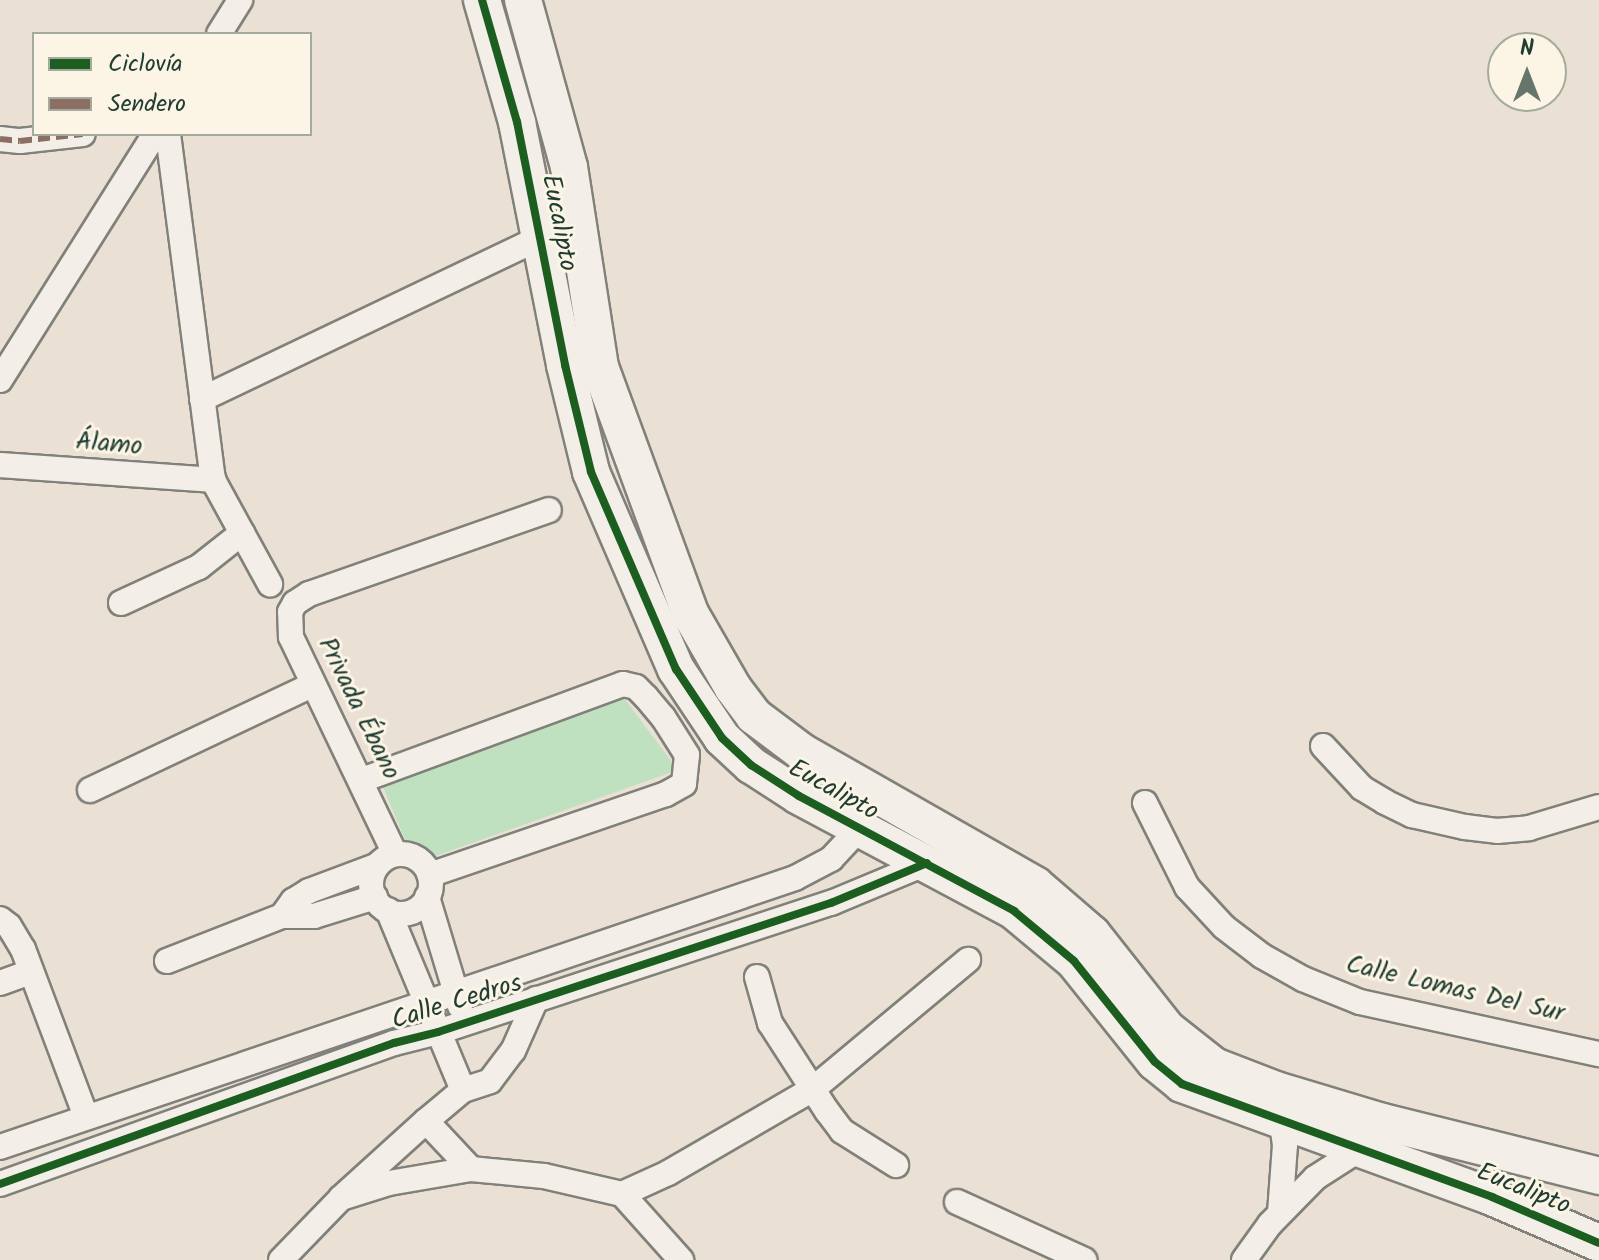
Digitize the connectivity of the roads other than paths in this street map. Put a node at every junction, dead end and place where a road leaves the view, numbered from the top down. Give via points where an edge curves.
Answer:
1 (240, 0) edge
2 (482, 0) edge
3 (523, 0) edge
4 (220, 32) edge
5 (65, 136) edge
6 (154, 136) edge
7 (168, 136) edge
8 (0, 139) edge
9 (579, 228) junction
10 (540, 238) junction
11 (0, 380) edge
12 (202, 399) junction
13 (0, 465) edge
14 (213, 480) junction
15 (549, 510) dead end
16 (242, 533) junction
17 (662, 539) junction
18 (623, 549) junction
19 (270, 584) dead end
20 (121, 603) dead end
21 (312, 685) junction
22 (1323, 746) dead end
23 (362, 780) junction
24 (90, 790) dead end
25 (1145, 803) dead end
26 (1599, 807) edge
27 (858, 830) junction
28 (386, 860) junction
29 (927, 863) junction
30 (813, 870) junction
31 (429, 886) junction
32 (831, 903) junction
33 (381, 904) junction
34 (282, 916) junction
35 (0, 919) edge
36 (968, 960) dead end
37 (167, 961) dead end
38 (31, 972) junction
39 (757, 977) dead end
40 (0, 983) edge
41 (454, 992) junction
42 (536, 999) junction
43 (424, 1003) junction
44 (465, 1021) junction
45 (438, 1032) junction
46 (1599, 1054) edge
47 (813, 1089) junction
48 (463, 1090) junction
49 (86, 1117) junction
50 (426, 1121) junction
51 (1282, 1123) junction
52 (0, 1147) edge
53 (1357, 1151) junction
54 (896, 1165) dead end
55 (471, 1169) junction
56 (1599, 1176) edge
57 (0, 1184) edge
58 (622, 1194) junction
59 (341, 1198) junction
60 (957, 1202) dead end
61 (1280, 1213) junction
62 (1599, 1243) edge
63 (281, 1260) edge
64 (681, 1260) edge
65 (1084, 1260) edge
66 (1244, 1260) edge

1 - 4 street
2 - 10 street, Eucalipto via 517,122
3 - 9 street, Eucalipto via 569,167
5 - 8 street
6 - 11 street
7 - 12 street
9 - 10 street
9 - 17 street, Eucalipto via 600,367
10 - 12 street
10 - 18 street, Eucalipto via 591,472
12 - 14 street
13 - 14 street, Álamo
14 - 16 street
15 - 21 street, Privada Ébano via 295,603 288,623
16 - 19 street
16 - 20 street via 199,567
17 - 18 street
17 - 56 street, Eucalipto via 691,615 754,716 802,752 1035,885 1092,934 1167,1029 1194,1053 1233,1075 1276,1090
18 - 27 street, Eucalipto via 676,669 722,738 768,778
21 - 23 street, Privada Ébano
21 - 24 street
22 - 26 street via 1362,788 1385,802 1412,815 1465,827 1529,828
23 - 28 street, Privada Ébano
23 - 31 street via 615,685 636,687 687,755 684,784 677,789
25 - 46 street, Calle Lomas Del Sur via 1187,887 1224,927 1262,956 1360,1002
27 - 29 street, Eucalipto
27 - 30 street, Calle Cedros via 841,851
28 - 31 street via 410,855 422,863
28 - 33 street via 371,877
28 - 34 street via 309,891
29 - 32 street, Calle Cedros
29 - 51 street, Eucalipto via 1014,911 1050,940 1074,961 1155,1062 1182,1084
30 - 32 street
30 - 41 street, Calle Cedros
31 - 33 street via 410,912
31 - 41 street
32 - 42 street, Calle Cedros
33 - 34 street
33 - 43 street
34 - 37 street
35 - 38 street via 16,936
36 - 47 street
38 - 40 street
38 - 49 street
39 - 47 street via 770,1023
41 - 43 street, Calle Cedros
41 - 44 street
42 - 44 street, Calle Cedros
42 - 48 street via 501,1068 490,1081
43 - 45 street
43 - 49 street, Calle Cedros
44 - 45 street, Calle Cedros
45 - 48 street
45 - 57 street, Calle Cedros via 394,1043
47 - 54 street via 842,1131
47 - 58 street
48 - 50 street
49 - 52 street, Calle Cedros
50 - 55 street
50 - 59 street
51 - 53 street, Eucalipto
51 - 61 street
53 - 61 street via 1315,1178
53 - 62 street, Eucalipto via 1492,1197
55 - 58 street via 544,1176
55 - 59 street via 389,1183
58 - 64 street
59 - 63 street
60 - 65 street
61 - 66 street

